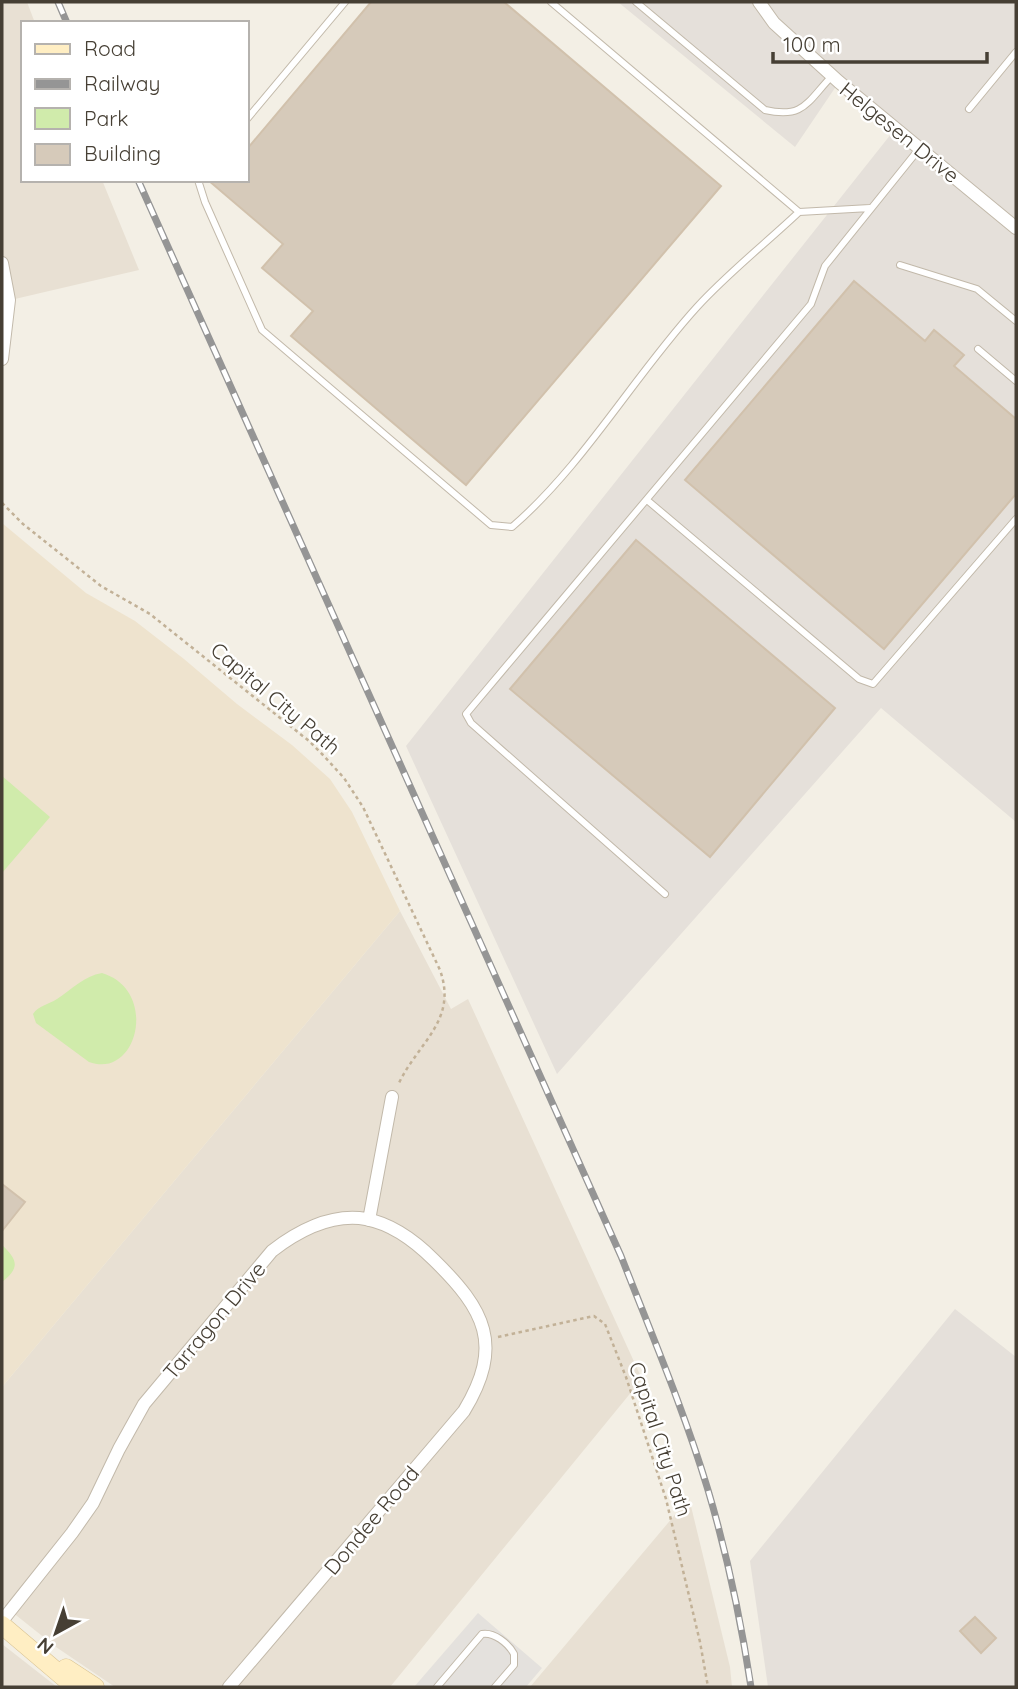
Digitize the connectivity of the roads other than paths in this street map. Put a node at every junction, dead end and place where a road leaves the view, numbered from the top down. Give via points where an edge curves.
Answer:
1 (345, 2) edge
2 (551, 2) edge
3 (636, 2) edge
4 (759, 2) edge
5 (1016, 52) edge
6 (832, 76) junction
7 (969, 109) dead end
8 (248, 118) edge
9 (920, 148) junction
10 (199, 182) edge
11 (870, 208) junction
12 (799, 212) junction
13 (1016, 228) edge
14 (2, 263) edge
15 (900, 265) dead end
16 (1016, 321) edge
17 (978, 349) dead end
18 (2, 359) edge
19 (1016, 381) edge
20 (647, 500) junction
21 (1016, 519) edge
22 (665, 894) dead end
23 (393, 1097) road end
24 (369, 1220) junction
25 (485, 1340) joint
26 (2, 1623) edge
27 (32, 1650) junction
28 (75, 1687) edge
29 (95, 1687) edge
30 (229, 1687) edge
31 (437, 1687) edge
32 (495, 1687) edge

1 - 8 lane
2 - 12 lane
3 - 6 lane via 765,110 785,115 800,110
4 - 6 street, Helgesen Drive via 774,23
5 - 7 lane
6 - 9 street, Helgesen Drive
9 - 11 lane
9 - 13 street, Helgesen Drive
10 - 12 lane via 262,330 491,525 512,527 582,451 698,307
11 - 12 lane
11 - 20 lane via 825,266 811,304
14 - 18 street via 9,300
15 - 16 lane via 977,289
17 - 19 lane
20 - 21 lane via 859,679 873,684
20 - 22 lane via 466,714
23 - 24 street
24 - 25 street, Tarragon Drive via 414,1243 463,1288 480,1315
24 - 26 street, Tarragon Drive via 314,1226 295,1233 272,1251 144,1404 93,1503
25 - 30 street, Dondee Road via 478,1387 464,1410
26 - 27 main road
27 - 28 main road
27 - 29 main road
31 - 32 lane via 482,1634 492,1633 514,1654 514,1665

